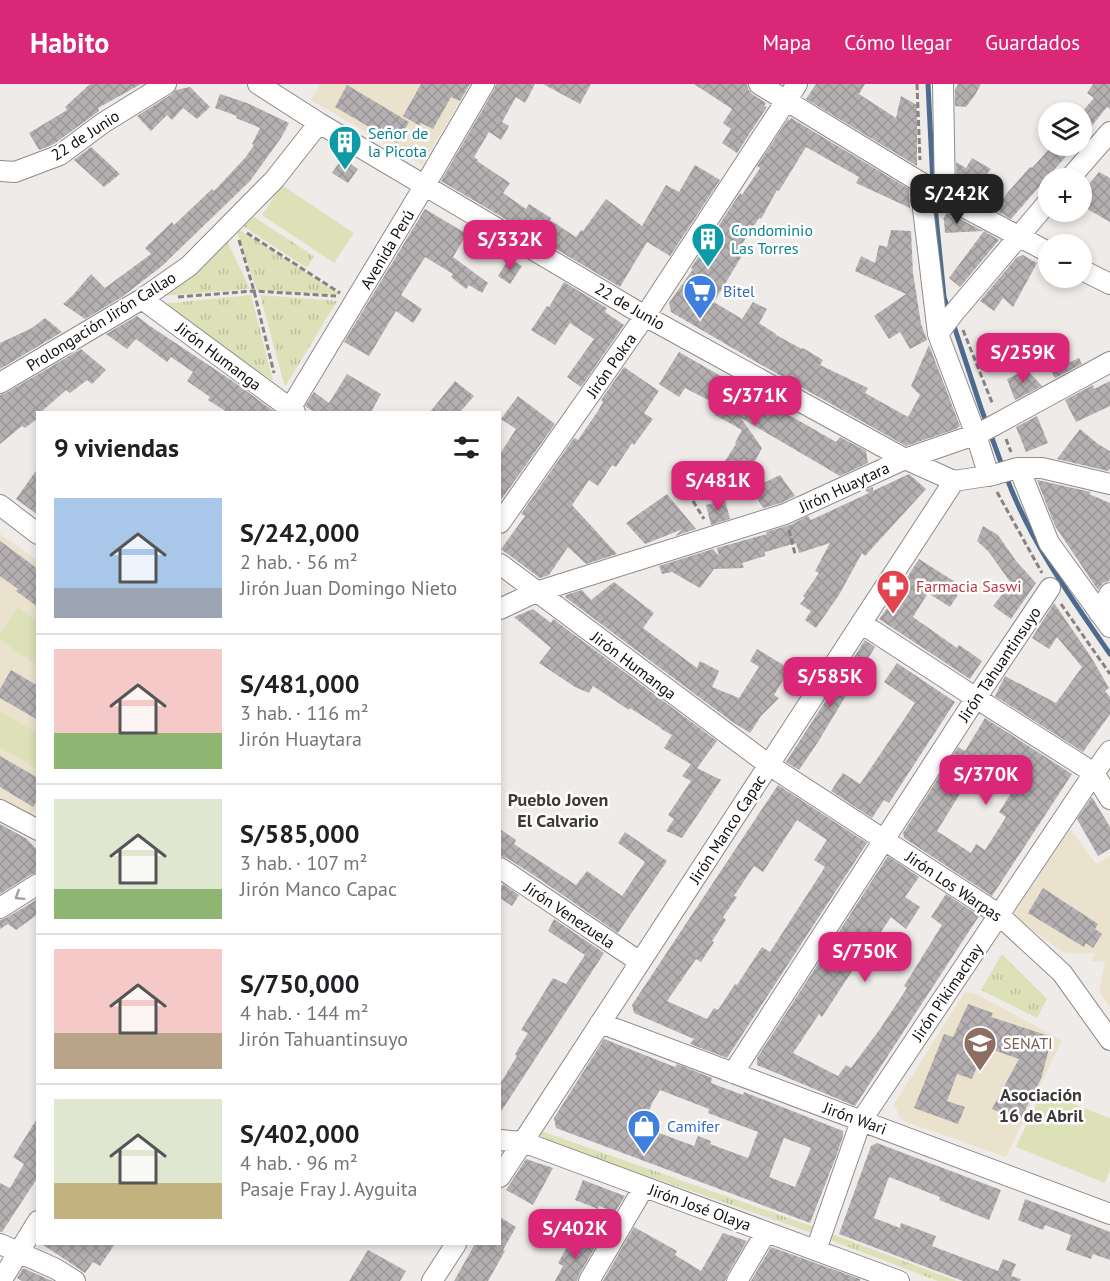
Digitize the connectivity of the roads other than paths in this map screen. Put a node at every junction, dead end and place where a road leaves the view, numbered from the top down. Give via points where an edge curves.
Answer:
1 (166, 84) edge
2 (258, 84) edge
3 (484, 84) edge
4 (759, 84) edge
5 (797, 84) edge
6 (943, 84) edge
7 (787, 101) junction
8 (319, 123) junction
9 (1110, 132) edge
10 (1079, 168) edge
11 (0, 171) edge
12 (921, 183) junction
13 (425, 185) junction
14 (944, 196) junction
15 (1038, 214) edge
16 (1018, 237) junction
17 (1038, 247) edge
18 (1092, 275) edge
19 (1110, 284) edge
20 (142, 299) junction
21 (645, 316) junction
22 (944, 326) junction
23 (1110, 362) edge
24 (0, 383) edge
25 (289, 409) edge
26 (978, 434) junction
27 (905, 459) junction
28 (1018, 468) junction
29 (991, 476) junction
30 (954, 481) junction
31 (1110, 484) edge
32 (0, 505) edge
33 (501, 522) edge
34 (36, 532) edge
35 (501, 565) edge
36 (1050, 588) dead end
37 (536, 592) junction
38 (1110, 592) edge
39 (501, 609) edge
40 (1104, 620) edge
41 (861, 623) junction
42 (976, 698) junction
43 (1110, 751) edge
44 (769, 765) junction
45 (1094, 773) junction
46 (1110, 799) edge
47 (0, 810) edge
48 (36, 828) edge
49 (884, 840) junction
50 (501, 869) edge
51 (36, 885) edge
52 (0, 908) edge
53 (998, 914) junction
54 (640, 962) junction
55 (600, 1023) junction
56 (1110, 1040) edge
57 (734, 1073) junction
58 (861, 1121) junction
59 (501, 1140) edge
60 (523, 1142) junction
61 (501, 1175) edge
62 (645, 1187) junction
63 (1110, 1214) edge
64 (36, 1224) edge
65 (766, 1232) junction
66 (0, 1244) edge
67 (455, 1245) edge
68 (816, 1250) junction
69 (18, 1252) junction
70 (889, 1279) edge
71 (1, 1281) edge
72 (75, 1281) edge
73 (432, 1281) edge
74 (589, 1281) edge
75 (737, 1281) edge

1 - 11 street, 22 de Junio via 60,155 15,172
2 - 8 street, 22 de Junio
3 - 13 street, Avenida Perú
4 - 7 street
5 - 7 street, Jirón Pokra
6 - 14 street
7 - 12 street
7 - 21 street, Jirón Pokra
8 - 13 street, 22 de Junio
8 - 20 street, Prolongación Jirón Callao via 274,180 189,266
9 - 10 street
12 - 14 street
12 - 22 street
13 - 21 street, 22 de Junio
13 - 25 street, Avenida Perú
14 - 16 street
15 - 16 street
16 - 17 street
16 - 22 street
18 - 19 street
20 - 24 street, Prolongación Jirón Callao
20 - 25 street, Jirón Humanga
21 - 27 street, 22 de Junio
21 - 33 street, Jirón Pokra
22 - 26 street
23 - 26 street, Jirón Huaytara
26 - 27 street, Jirón Huaytara
26 - 29 street
27 - 30 street, 22 de Junio
27 - 37 street, Jirón Huaytara via 785,514
28 - 29 street
28 - 31 street via 1042,468
28 - 40 street via 1049,543
29 - 30 street
30 - 41 street, Jirón Manco Capac
32 - 34 street
35 - 37 street, Jirón Humanga
36 - 42 street, Jirón Tahuantinsuyo
37 - 39 street, Jirón Huaytara
37 - 44 street, Jirón Humanga
38 - 40 street
41 - 42 street
41 - 44 street, Jirón Manco Capac
42 - 45 street
42 - 49 street, Jirón Tahuantinsuyo
43 - 45 street, Jirón Pikimachay
44 - 49 street, Jirón Los Warpas
44 - 54 street, Jirón Manco Capac
45 - 46 street
45 - 53 street, Jirón Pikimachay
47 - 48 street
49 - 53 street, Jirón Los Warpas
49 - 57 street, Jirón Tahuantinsuyo
50 - 54 street, Jirón Venezuela
51 -> 52 street
53 - 56 street, Jirón Los Warpas via 1062,973
53 - 58 street, Jirón Pikimachay
54 - 55 street, Jirón Manco Capac
55 - 57 street, Jirón Wari
55 - 60 street, Jirón Manco Capac
57 - 58 street, Jirón Wari
58 - 63 street, Jirón Wari
58 - 68 street, Jirón Pikimachay
59 - 60 street, Jirón José Olaya
60 - 61 street, Jirón Manco Capac
60 - 62 street, Jirón José Olaya
62 - 65 street, Jirón José Olaya
62 - 74 street
64 - 69 street
65 - 68 street, Jirón José Olaya
65 - 75 street
66 - 69 street
67 - 73 street
68 - 70 street, Jirón José Olaya
69 - 71 street
69 - 72 street

